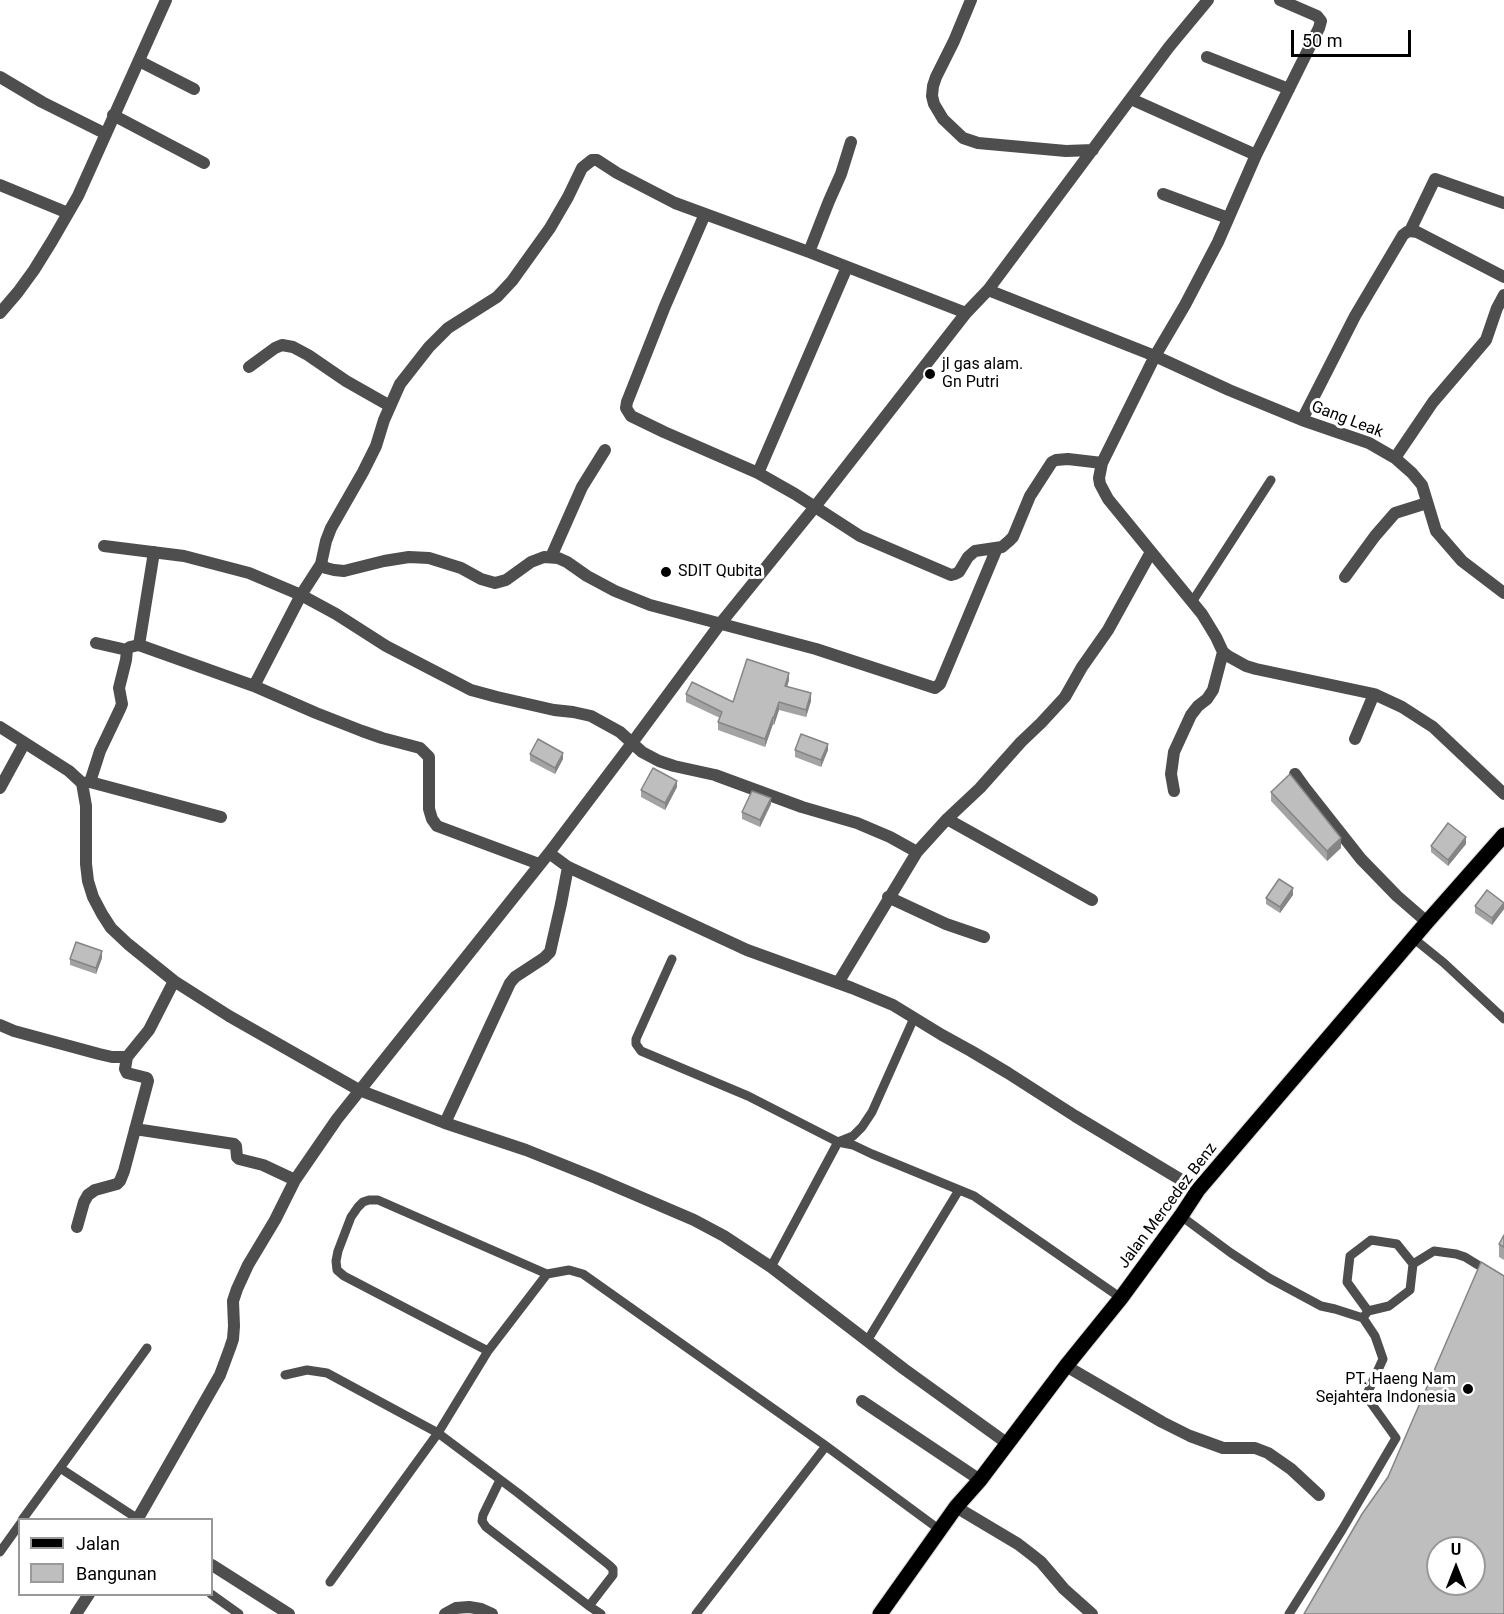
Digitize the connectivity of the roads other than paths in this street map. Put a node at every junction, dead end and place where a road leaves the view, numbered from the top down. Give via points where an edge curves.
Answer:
1 (166, 0) edge
2 (971, 0) edge
3 (1208, 0) edge
4 (1280, 0) edge
5 (1207, 57) dead end
6 (139, 61) junction
7 (0, 77) edge
8 (194, 89) dead end
9 (1289, 89) junction
10 (1131, 99) junction
11 (113, 115) junction
12 (106, 134) junction
13 (851, 142) dead end
14 (1093, 150) junction
15 (1256, 155) junction
16 (204, 163) dead end
17 (0, 185) edge
18 (1163, 194) dead end
19 (1504, 203) edge
20 (68, 213) junction
21 (705, 214) junction
22 (1228, 218) junction
23 (1410, 231) junction
24 (809, 252) junction
25 (847, 267) junction
26 (1504, 277) edge
27 (988, 290) junction
28 (1504, 295) edge
29 (0, 312) edge
30 (966, 313) junction
31 (1155, 356) junction
32 (249, 367) dead end
33 (390, 406) junction
34 (1302, 420) junction
35 (605, 450) dead end
36 (1395, 458) junction
37 (1102, 463) junction
38 (758, 473) junction
39 (1271, 480) dead end
40 (1427, 503) junction
41 (814, 508) junction
42 (104, 546) dead end
43 (997, 548) junction
44 (154, 552) junction
45 (1151, 552) junction
46 (551, 557) junction
47 (321, 564) junction
48 (1345, 577) dead end
49 (1504, 593) edge
50 (301, 595) junction
51 (1192, 602) junction
52 (720, 624) junction
53 (96, 643) dead end
54 (139, 645) junction
55 (127, 650) junction
56 (1223, 652) junction
57 (254, 686) junction
58 (1374, 694) junction
59 (0, 727) edge
60 (1355, 739) dead end
61 (632, 743) junction
62 (24, 744) junction
63 (1295, 774) dead end
64 (86, 782) junction
65 (0, 788) edge
66 (1174, 792) dead end
67 (1504, 794) edge
68 (221, 817) dead end
69 (947, 819) junction
70 (1504, 835) edge
71 (916, 852) junction
72 (549, 853) junction
73 (539, 864) junction
74 (568, 867) junction
75 (888, 897) junction
76 (1092, 900) dead end
77 (1426, 922) junction
78 (984, 937) dead end
79 (1413, 938) junction
80 (672, 959) dead end
81 (174, 981) junction
82 (838, 983) junction
83 (914, 1018) junction
84 (1504, 1018) edge
85 (0, 1025) edge
86 (127, 1057) junction
87 (359, 1090) junction
88 (445, 1123) junction
89 (135, 1129) junction
90 (838, 1142) junction
91 (295, 1180) junction
92 (959, 1190) junction
93 (1198, 1190) junction
94 (1181, 1216) junction
95 (77, 1227) dead end
96 (1413, 1264) junction
97 (771, 1267) junction
98 (547, 1274) junction
99 (1504, 1281) edge
100 (1121, 1298) junction
101 (1365, 1315) junction
102 (867, 1341) junction
103 (147, 1348) dead end
104 (488, 1351) junction
105 (1066, 1366) junction
106 (285, 1375) dead end
107 (862, 1401) dead end
108 (438, 1433) junction
109 (1008, 1444) junction
110 (826, 1446) junction
111 (60, 1467) junction
112 (500, 1480) junction
113 (980, 1480) junction
114 (1319, 1496) dead end
115 (957, 1507) junction
116 (23, 1518) edge
117 (136, 1518) edge
118 (139, 1518) edge
119 (18, 1527) edge
120 (940, 1530) junction
121 (0, 1552) edge
122 (213, 1566) edge
123 (330, 1582) dead end
124 (213, 1595) edge
125 (88, 1596) edge
126 (589, 1606) junction
127 (76, 1614) edge
128 (238, 1614) edge
129 (289, 1614) edge
130 (445, 1614) edge
131 (492, 1614) edge
132 (602, 1614) edge
133 (696, 1614) edge
134 (880, 1614) edge
135 (1092, 1614) edge
136 (1289, 1614) edge

1 - 6 street
2 - 14 street via 933,86 934,104 943,119 963,138 978,143
3 - 10 street
4 - 9 street via 1321,21
5 - 9 street
6 - 8 street
6 - 11 street
7 - 12 street
9 - 15 street
10 - 14 street
10 - 15 street
11 - 12 street
11 - 16 street
12 - 20 street
13 - 24 street
14 - 27 street
15 - 22 street
17 - 20 street
18 - 22 street
19 - 23 street via 1435,179
20 - 29 street via 34,270
21 - 24 street
21 - 33 street via 675,203 597,160 589,161 520,273 497,297 437,339 400,384
21 - 38 street via 626,408 637,420
22 - 31 street
23 - 26 street
23 - 34 street via 1403,235 1355,316
24 - 25 street
25 - 30 street
25 - 38 street
27 - 30 street
27 - 31 street, Gang Leak
28 - 36 street via 1486,340 1433,402
30 - 41 street
31 - 34 street, Gang Leak
31 - 37 street
32 - 33 street via 275,348 293,347
33 - 47 street via 376,446 331,528
34 - 36 street, Gang Leak via 1369,444
35 - 46 street via 582,487
36 - 40 street, Gang Leak via 1422,485
37 - 43 street via 1068,459 1052,462 1030,496 1013,537
37 - 45 street via 1099,478 1103,491
38 - 41 street
39 - 51 lane
40 - 48 street via 1395,513
40 - 49 street, Gang Leak via 1436,531 1462,561
41 - 43 street via 860,536 947,574 955,574 975,550
41 - 52 street
42 - 44 street
43 - 52 street via 935,688 816,649
44 - 50 street via 232,568
44 - 54 street
45 - 51 street
45 - 69 street via 1065,697
46 - 47 street via 531,562 495,583 429,558 409,557 344,571
46 - 52 street via 632,599
47 - 50 street
50 - 57 street
50 - 61 street via 386,646 471,690 591,716
51 - 56 street
52 - 61 street
53 - 55 street
54 - 55 street
54 - 57 street
55 - 64 street via 119,688 122,704
56 - 58 street via 1256,669
56 - 66 street via 1213,690 1191,715 1174,752
57 - 73 street via 362,731 420,748 429,757 429,809 437,826
58 - 60 street
58 - 67 street via 1402,706 1433,727
59 - 62 street
61 - 71 street via 659,761 716,775 857,823
61 - 72 street
62 - 64 street
62 - 65 street
63 - 77 street via 1361,859
64 - 68 street
64 - 81 street via 86,864 93,897 111,928
69 - 71 street
69 - 76 street
70 - 77 main road, Jalan Mercedez Benz
71 - 75 street
72 - 73 street
72 - 74 street
73 - 87 street
74 - 82 street via 747,950
74 - 88 street via 550,952 510,983
75 - 78 street
75 - 82 street
77 - 79 main road, Jalan Mercedez Benz
79 - 84 lane
79 - 93 main road, Jalan Mercedez Benz
80 - 90 lane via 636,1039 638,1048 748,1096
81 - 86 street via 149,1030
81 - 87 street
82 - 83 street
83 - 90 lane via 872,1112 853,1136
83 - 93 street
85 - 86 street via 99,1054
86 - 89 street via 127,1073 147,1078 148,1082
87 - 88 street
87 - 91 street
88 - 97 street via 526,1150 694,1220
89 - 91 street via 234,1144 238,1158
89 - 95 street via 120,1181 88,1195
90 - 92 lane via 853,1144
90 - 97 lane
91 - 118 street via 237,1289 232,1339 220,1375
92 - 100 lane via 990,1206
92 - 102 lane
93 - 94 main road, Jalan Mercedez Benz
94 - 100 main road, Jalan Mercedez Benz
94 - 101 lane via 1269,1278 1321,1306
96 - 99 lane via 1434,1251 1456,1254
96 - 101 lane via 1410,1290 1389,1306
96 - 101 lane via 1397,1244 1388,1242 1371,1240 1350,1256 1347,1282
97 - 102 street
98 - 104 lane
98 - 104 lane via 378,1200 363,1202 358,1207 338,1251 337,1270
98 - 110 lane via 570,1270 583,1274
100 - 105 main road, Jalan Mercedez Benz
101 - 136 lane via 1383,1359 1366,1396 1396,1438
102 - 109 street
103 - 111 lane
104 - 108 lane
105 - 109 main road, Jalan Mercedez Benz
105 - 114 street via 1190,1436 1223,1448 1254,1448 1268,1453
106 - 108 lane via 307,1370 327,1373
107 - 113 street
108 - 112 lane
108 - 123 lane
109 - 113 main road, Jalan Mercedez Benz
110 - 120 lane
110 - 133 lane
111 - 116 lane
111 - 117 lane
112 - 126 lane via 483,1515 486,1527
112 - 126 lane via 613,1569
113 - 115 main road, Jalan Mercedez Benz
115 - 120 main road, Jalan Mercedez Benz
115 - 135 street via 1031,1554
119 - 121 lane
120 - 134 main road, Jalan Mercedez Benz
122 - 129 street
124 - 128 lane
125 - 127 street
126 - 132 lane
130 - 131 street via 469,1607

